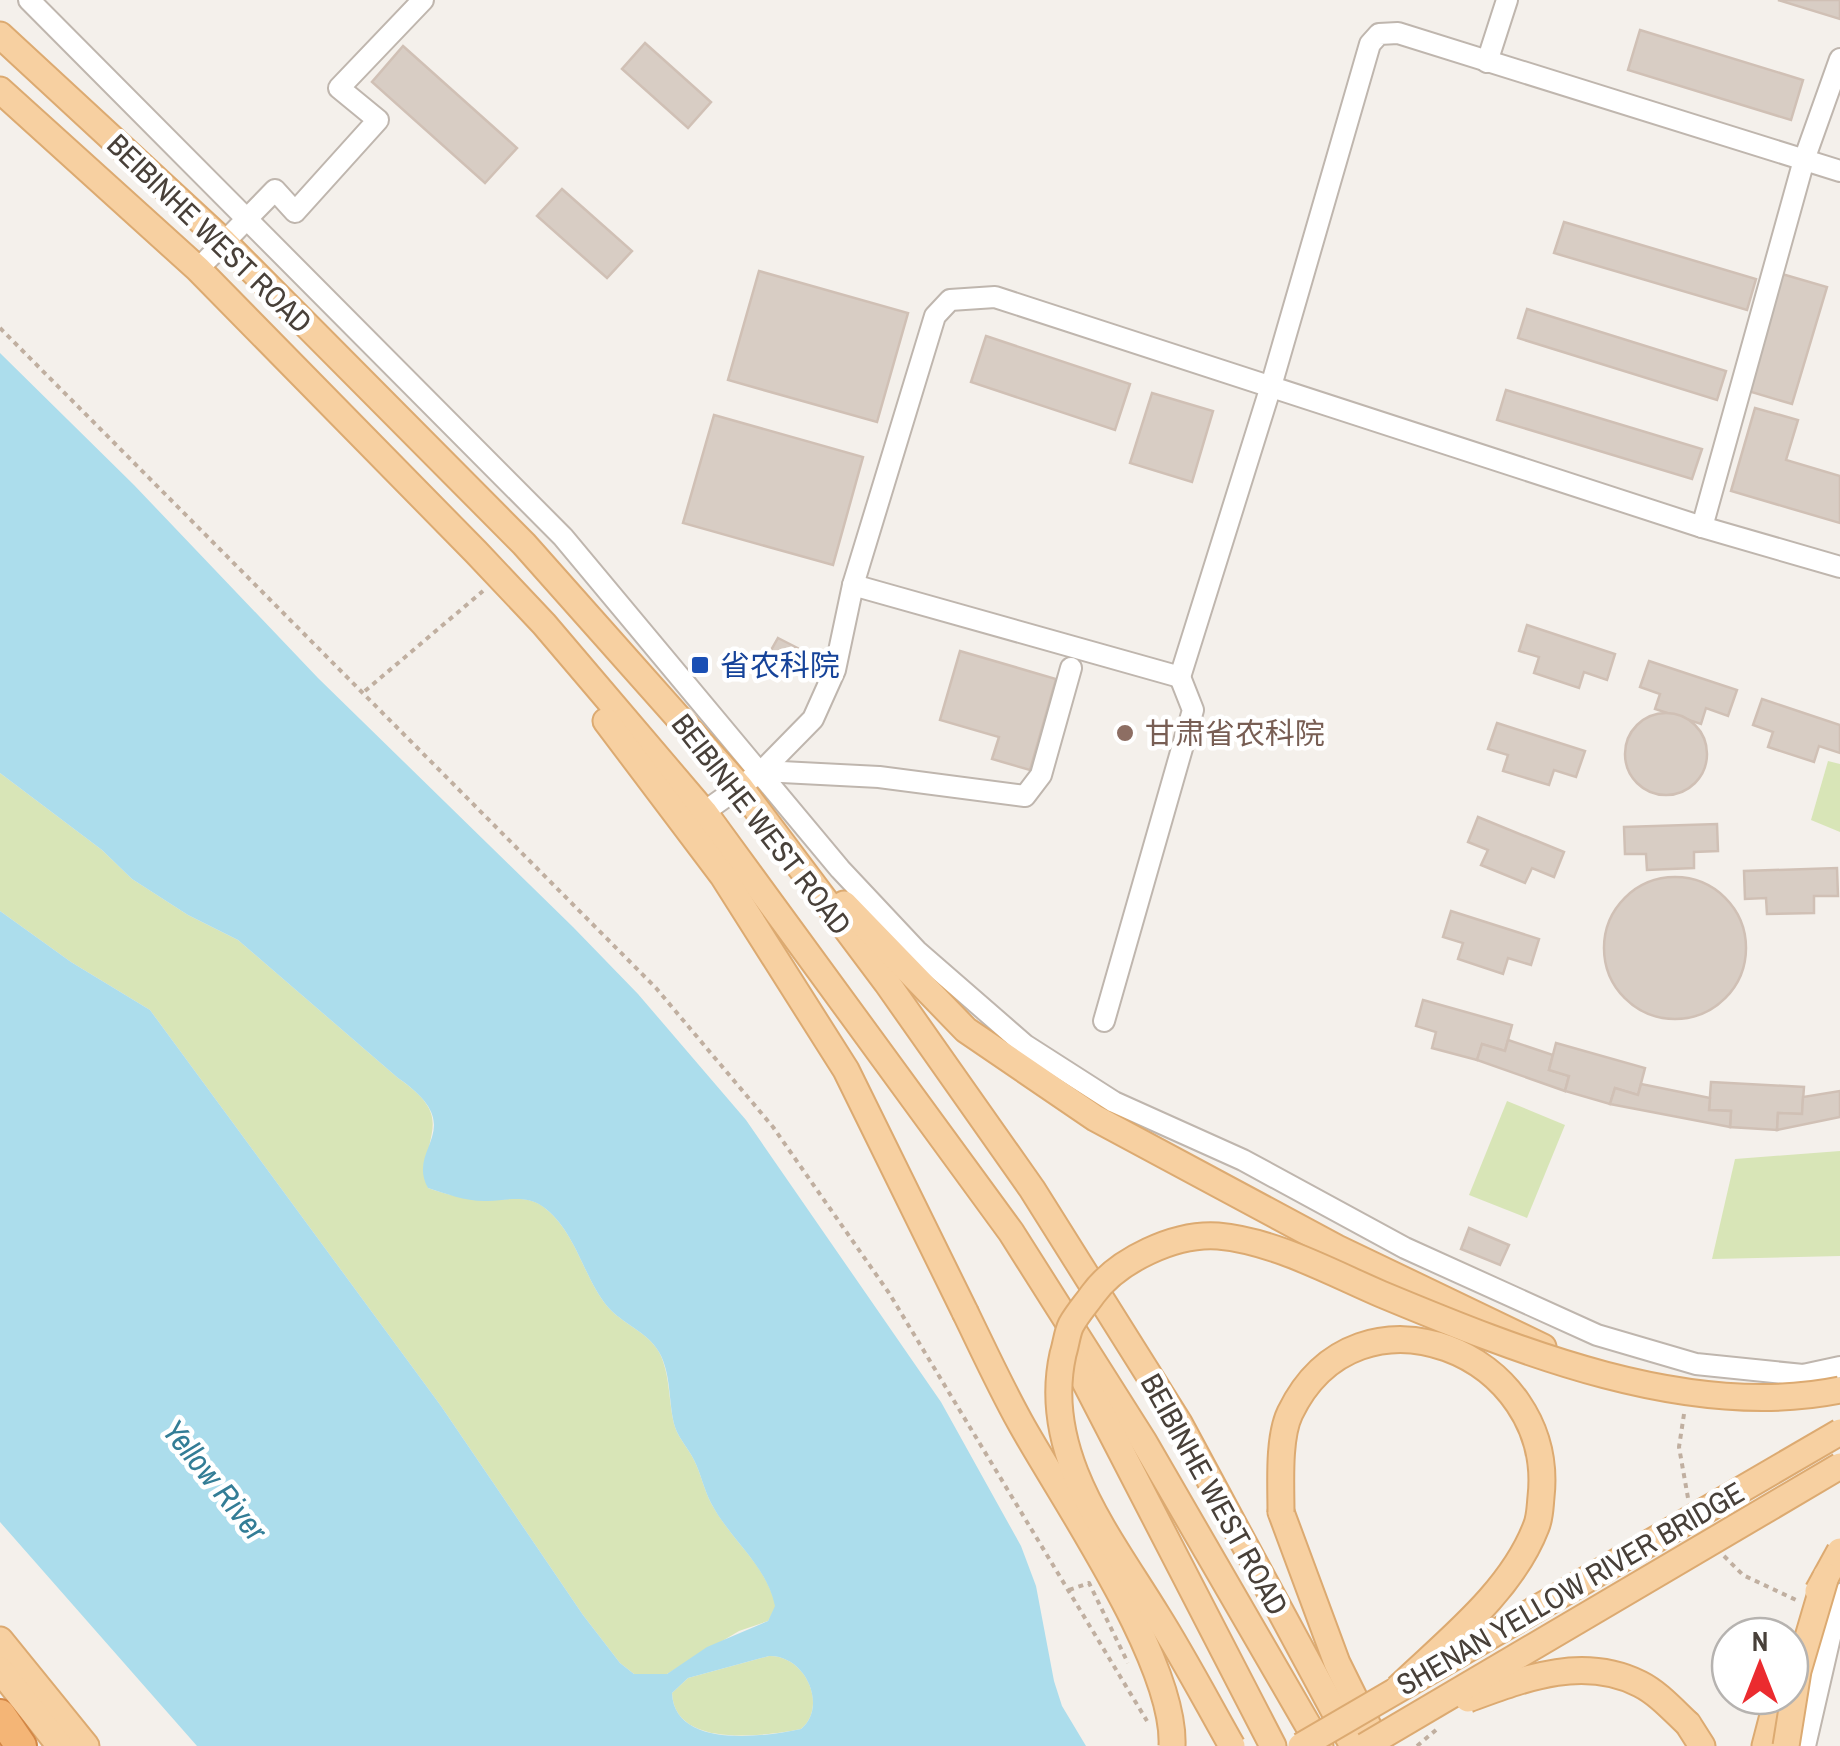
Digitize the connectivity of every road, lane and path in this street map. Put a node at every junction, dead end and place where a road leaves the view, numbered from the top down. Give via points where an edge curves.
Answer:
1 (29, 0) edge
2 (423, 0) edge
3 (1507, 0) edge
4 (0, 35) edge
5 (1840, 59) edge
6 (1487, 62) junction
7 (0, 90) edge
8 (1804, 160) junction
9 (1840, 171) edge
10 (248, 218) junction
11 (224, 242) junction
12 (198, 270) junction
13 (0, 328) edge
14 (1271, 386) junction
15 (1702, 527) junction
16 (1840, 567) edge
17 (500, 577) junction
18 (853, 584) junction
19 (544, 624) junction
20 (1072, 668) dead end
21 (1180, 677) junction
22 (365, 692) junction
23 (762, 772) junction
24 (740, 787) junction
25 (704, 812) junction
26 (776, 836) junction
27 (1104, 1021) dead end
28 (1011, 1232) junction
29 (1840, 1368) edge
30 (1593, 1371) junction
31 (1840, 1390) edge
32 (1840, 1432) edge
33 (1840, 1466) edge
34 (1840, 1551) edge
35 (1833, 1585) edge
36 (1068, 1590) junction
37 (1278, 1606) junction
38 (1810, 1622) edge
39 (0, 1640) edge
40 (1337, 1664) junction
41 (1130, 1668) dead end
42 (0, 1670) edge
43 (1398, 1688) junction
44 (0, 1715) edge
45 (1772, 1716) edge
46 (1417, 1731) junction
47 (1162, 1738) edge
48 (21, 1746) edge
49 (60, 1746) edge
50 (86, 1746) edge
51 (1232, 1746) edge
52 (1273, 1746) edge
53 (1301, 1746) edge
54 (1320, 1746) edge
55 (1353, 1746) edge
56 (1366, 1746) edge
57 (1378, 1746) edge
58 (1417, 1746) edge
59 (1702, 1746) edge
60 (1764, 1746) edge
61 (1786, 1746) edge
62 (1805, 1746) edge

1 - 10 street
2 - 10 street via 340,88 378,120 295,212 274,190
3 - 6 street
4 - 11 main road, BEIBINHE WEST ROAD
5 - 8 street
6 - 8 street
6 - 14 street via 1392,31 1370,44
7 - 12 main road, BEIBINHE WEST ROAD
8 - 9 street
8 - 15 street
10 - 11 street
10 - 23 street via 563,537
11 - 12 street
11 - 24 main road, BEIBINHE WEST ROAD via 524,544
12 - 17 main road, BEIBINHE WEST ROAD
13 - 22 path
14 - 15 street
14 - 18 street via 995,296 950,300 935,316
14 - 21 street
15 - 16 street
17 - 19 main road, BEIBINHE WEST ROAD
17 - 22 path
18 - 21 street
18 - 23 street via 835,670 812,718
19 - 25 main road, BEIBINHE WEST ROAD
19 - 47 main road, bridge via 586,695 722,876 846,1070 1018,1419 1146,1648 1167,1700
20 - 23 street via 1040,774 1025,796 879,777
21 - 27 street via 1193,710
22 - 36 path via 656,988 773,1127 890,1293
23 - 24 street
23 - 29 street via 917,951 1025,1045 1114,1102 1243,1160 1405,1248 1597,1335 1696,1364 1803,1374
24 - 25 street
24 - 26 main road, BEIBINHE WEST ROAD
25 - 28 main road, BEIBINHE WEST ROAD
26 - 30 main road, bridge via 966,1030 1095,1118 1336,1248
26 - 37 main road, BEIBINHE WEST ROAD via 1032,1189 1179,1423
28 - 52 main road
28 - 54 main road, BEIBINHE WEST ROAD via 1144,1442
30 - 31 main road, bridge via 1668,1389 1754,1397
30 - 51 main road, bridge via 1472,1332 1276,1250 1216,1236 1156,1246 1105,1278 1070,1327 1059,1372 1066,1446 1083,1496
32 - 43 main road, SHENAN YELLOW RIVER BRIDGE, bridge
33 - 46 main road, SHENAN YELLOW RIVER BRIDGE, bridge
34 - 35 main road, bridge
35 - 38 main road, bridge
35 - 61 main road, bridge via 1798,1671
35 - 62 street
36 - 41 path via 1089,1583
36 - 47 path
37 - 40 main road
37 - 55 main road, BEIBINHE WEST ROAD
39 - 50 main road
40 - 43 main road, bridge via 1280,1512 1288,1416 1314,1378 1348,1350 1386,1338 1443,1344 1492,1371 1528,1415 1544,1469 1538,1525 1510,1574
40 - 57 main road
42 - 49 main road
43 - 53 main road, SHENAN YELLOW RIVER BRIDGE, bridge
44 - 48 highway
45 - 60 main road
46 - 56 main road, SHENAN YELLOW RIVER BRIDGE, bridge
46 - 58 path
46 - 59 main road, bridge via 1538,1674 1588,1669 1639,1684 1688,1724

